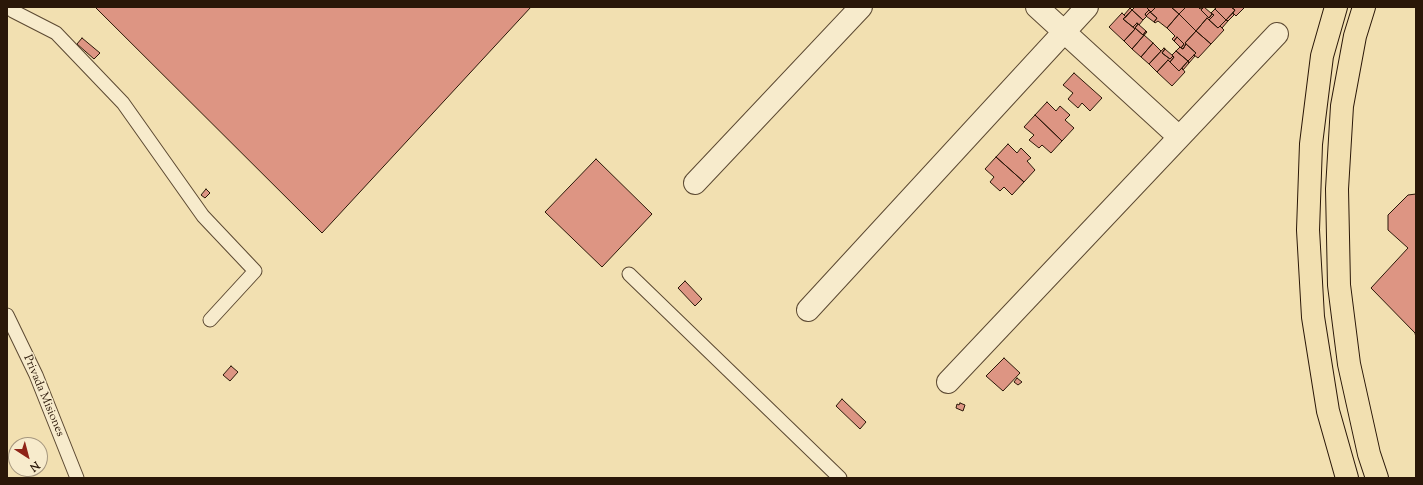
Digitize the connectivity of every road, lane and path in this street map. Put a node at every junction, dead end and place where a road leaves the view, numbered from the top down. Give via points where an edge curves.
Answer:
1 (8, 7) edge
2 (861, 7) edge
3 (1037, 7) edge
4 (1087, 7) edge
5 (1336, 7) edge
6 (1364, 7) edge
7 (1064, 32) junction
8 (1277, 34) dead end
9 (1179, 137) junction
10 (695, 183) dead end
11 (629, 274) dead end
12 (808, 310) dead end
13 (7, 315) edge
14 (210, 320) dead end
15 (948, 382) dead end
16 (77, 478) edge
17 (840, 478) edge
18 (1347, 478) edge
19 (1377, 478) edge

1 - 14 lane via 56,33 123,102 203,216 255,271
2 - 10 street
3 - 7 street
4 - 7 street
5 - 18 main road via 1322,56 1312,130 1308,230 1313,317 1328,411
6 - 19 main road via 1355,36 1342,106 1337,189 1338,285 1349,364 1369,454
7 - 9 street
7 - 12 street
8 - 9 street
9 - 15 street
11 - 17 lane
13 - 16 lane, Privada Misiones via 36,375

